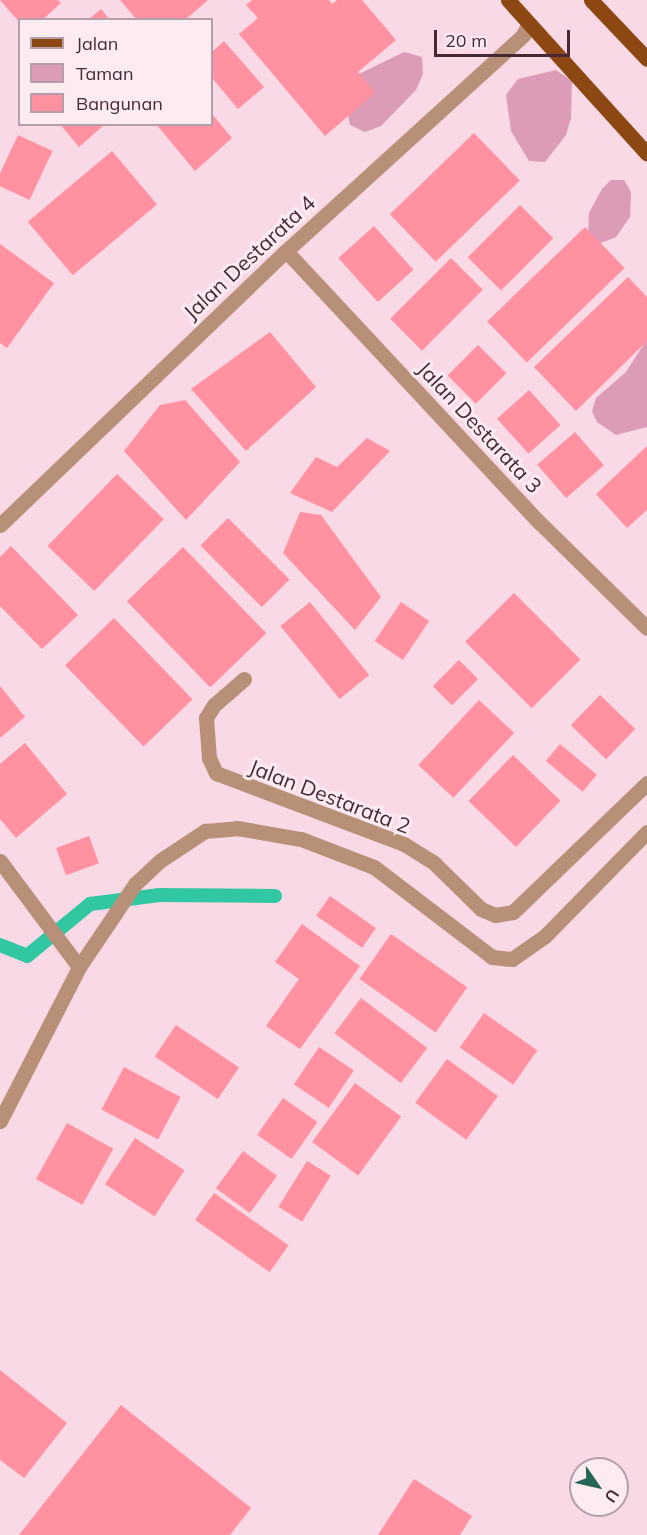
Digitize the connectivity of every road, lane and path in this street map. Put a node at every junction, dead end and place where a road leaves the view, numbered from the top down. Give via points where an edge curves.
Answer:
1 (508, 0) edge
2 (591, 0) edge
3 (529, 23) junction
4 (647, 59) edge
5 (647, 154) edge
6 (286, 251) junction
7 (0, 525) edge
8 (647, 628) edge
9 (244, 680) dead end
10 (647, 783) edge
11 (647, 832) edge
12 (0, 861) edge
13 (79, 967) junction
14 (0, 1121) edge

1 - 3 main road
2 - 4 main road
3 - 5 main road
3 - 6 street, Jalan Destarata 4 via 523,34
6 - 7 street, Jalan Destarata 4
6 - 8 street, Jalan Destarata 3 via 539,522
9 - 10 street, Jalan Destarata 2 via 214,705 206,718 209,758 216,773 404,844 434,863 481,909 495,915 513,912
11 - 13 street via 545,936 512,959 492,957 374,867 301,838 237,828 205,831 161,860 135,884
12 - 13 street
13 - 14 street

